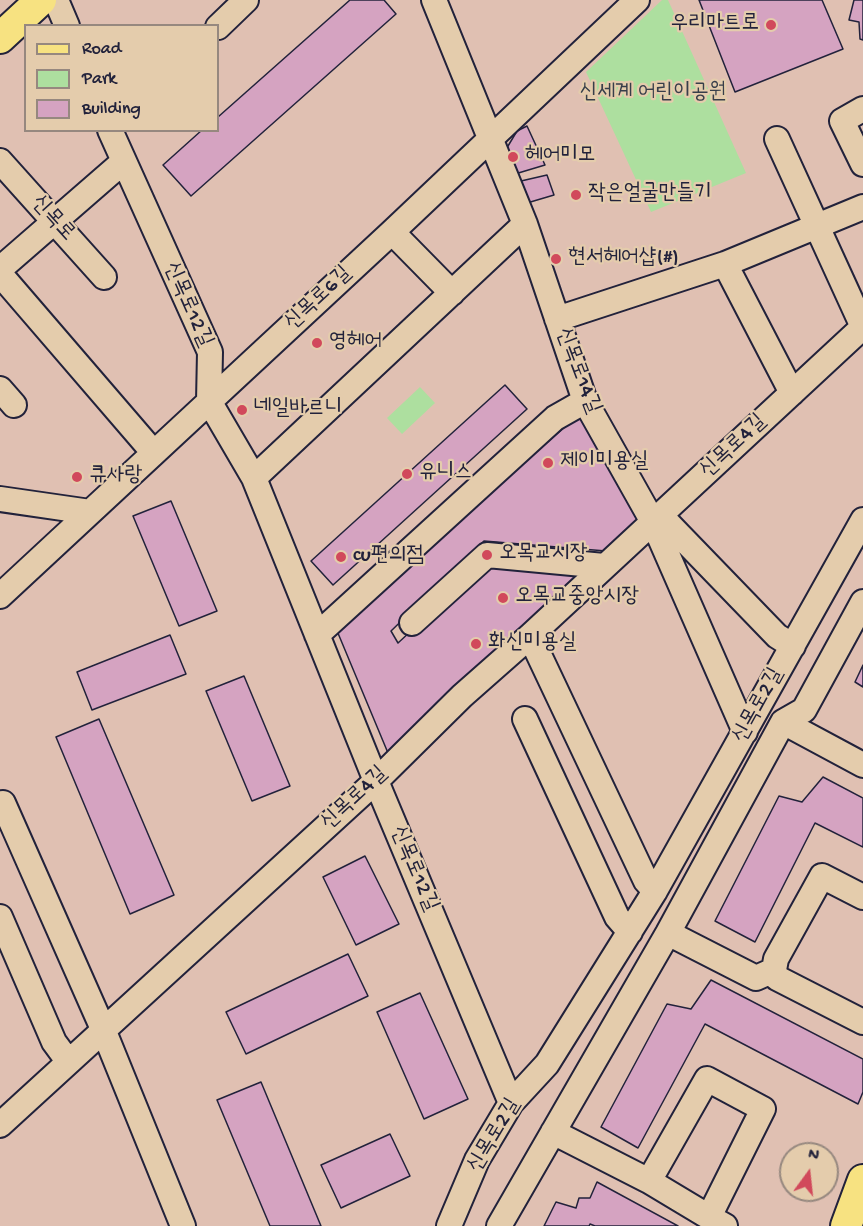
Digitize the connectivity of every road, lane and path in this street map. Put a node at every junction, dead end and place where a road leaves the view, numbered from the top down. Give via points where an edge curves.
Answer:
1 (41, 0) edge
2 (56, 0) edge
3 (246, 0) edge
4 (434, 0) edge
5 (637, 0) edge
6 (65, 24) edge
7 (219, 26) edge
8 (0, 38) edge
9 (863, 109) edge
10 (111, 132) edge
11 (490, 139) junction
12 (777, 139) dead end
13 (0, 161) edge
14 (123, 162) junction
15 (863, 164) edge
16 (863, 207) edge
17 (56, 222) junction
18 (525, 224) junction
19 (817, 226) junction
20 (392, 232) junction
21 (725, 264) junction
22 (1, 275) edge
23 (104, 277) dead end
24 (452, 293) junction
25 (557, 319) junction
26 (863, 327) edge
27 (792, 393) junction
28 (585, 400) junction
29 (209, 401) junction
30 (154, 453) junction
31 (254, 478) junction
32 (0, 499) edge
33 (90, 512) junction
34 (656, 518) junction
35 (863, 520) edge
36 (604, 566) junction
37 (0, 596) edge
38 (863, 602) edge
39 (412, 623) dead end
40 (317, 635) junction
41 (530, 636) junction
42 (793, 646) junction
43 (525, 719) dead end
44 (783, 722) junction
45 (745, 732) junction
46 (863, 765) edge
47 (376, 781) junction
48 (3, 803) dead end
49 (655, 891) junction
50 (863, 897) edge
51 (0, 917) edge
52 (630, 932) junction
53 (668, 933) junction
54 (774, 970) junction
55 (863, 1022) edge
56 (103, 1029) junction
57 (68, 1061) junction
58 (512, 1103) junction
59 (1, 1119) edge
60 (553, 1132) junction
61 (863, 1180) edge
62 (665, 1182) junction
63 (717, 1221) edge
64 (183, 1226) edge
65 (449, 1226) edge
66 (499, 1226) edge
67 (846, 1226) edge

1 - 8 main road
2 - 6 street
3 - 7 street
4 - 11 street, 신목로14길
5 - 11 street, 신목로6길
9 - 15 street via 842,121
10 - 14 street, 신목로12길
11 - 18 street, 신목로14길
11 - 20 street, 신목로6길
12 - 19 street, 신목로4길
13 - 17 street, 신목로
14 - 17 street
14 - 29 street, 신목로12길 via 210,352
16 - 19 street
17 - 22 street
17 - 23 street, 신목로
18 - 24 street
18 - 25 street, 신목로14길
19 - 21 street
19 - 26 street, 신목로4길
20 - 24 street
20 - 29 street, 신목로6길
21 - 25 street
21 - 27 street
22 - 30 street
24 - 31 street
25 - 28 street, 신목로14길
26 - 27 street, 신목로4길
27 - 34 street, 신목로4길
28 - 34 street, 신목로14길
28 - 40 street via 517,442
29 - 30 street, 신목로6길
29 - 31 street, 신목로12길
30 - 33 street, 신목로6길
31 - 40 street, 신목로12길
32 - 33 street
33 - 37 street, 신목로6길
34 - 36 street, 신목로4길
34 - 42 street via 777,636
34 - 45 street, 신목로14길
35 - 42 street, 신목로2길
36 - 39 street via 487,555
36 - 41 street, 신목로4길
38 - 44 street via 804,710
40 - 47 street, 신목로12길
41 - 47 street, 신목로4길
41 - 49 street via 646,881
42 - 45 street, 신목로2길
43 - 52 street via 617,917
44 - 46 street
44 - 53 street
45 - 49 street, 신목로2길
47 - 56 street, 신목로4길
47 - 58 street, 신목로12길
48 - 56 street
49 - 52 street, 신목로2길
50 - 54 street via 822,876 796,937 776,959
51 - 57 street via 54,1042
52 - 58 street, 신목로2길 via 548,1064
53 - 54 street via 756,978
53 - 60 street
54 - 55 street via 777,978
56 - 57 street, 신목로4길
56 - 64 street
57 - 59 street, 신목로4길
58 - 65 street, 신목로2길 via 477,1161
60 - 62 street
60 - 66 street
61 - 67 main road
62 - 63 street
62 - 63 street via 706,1079 763,1109

